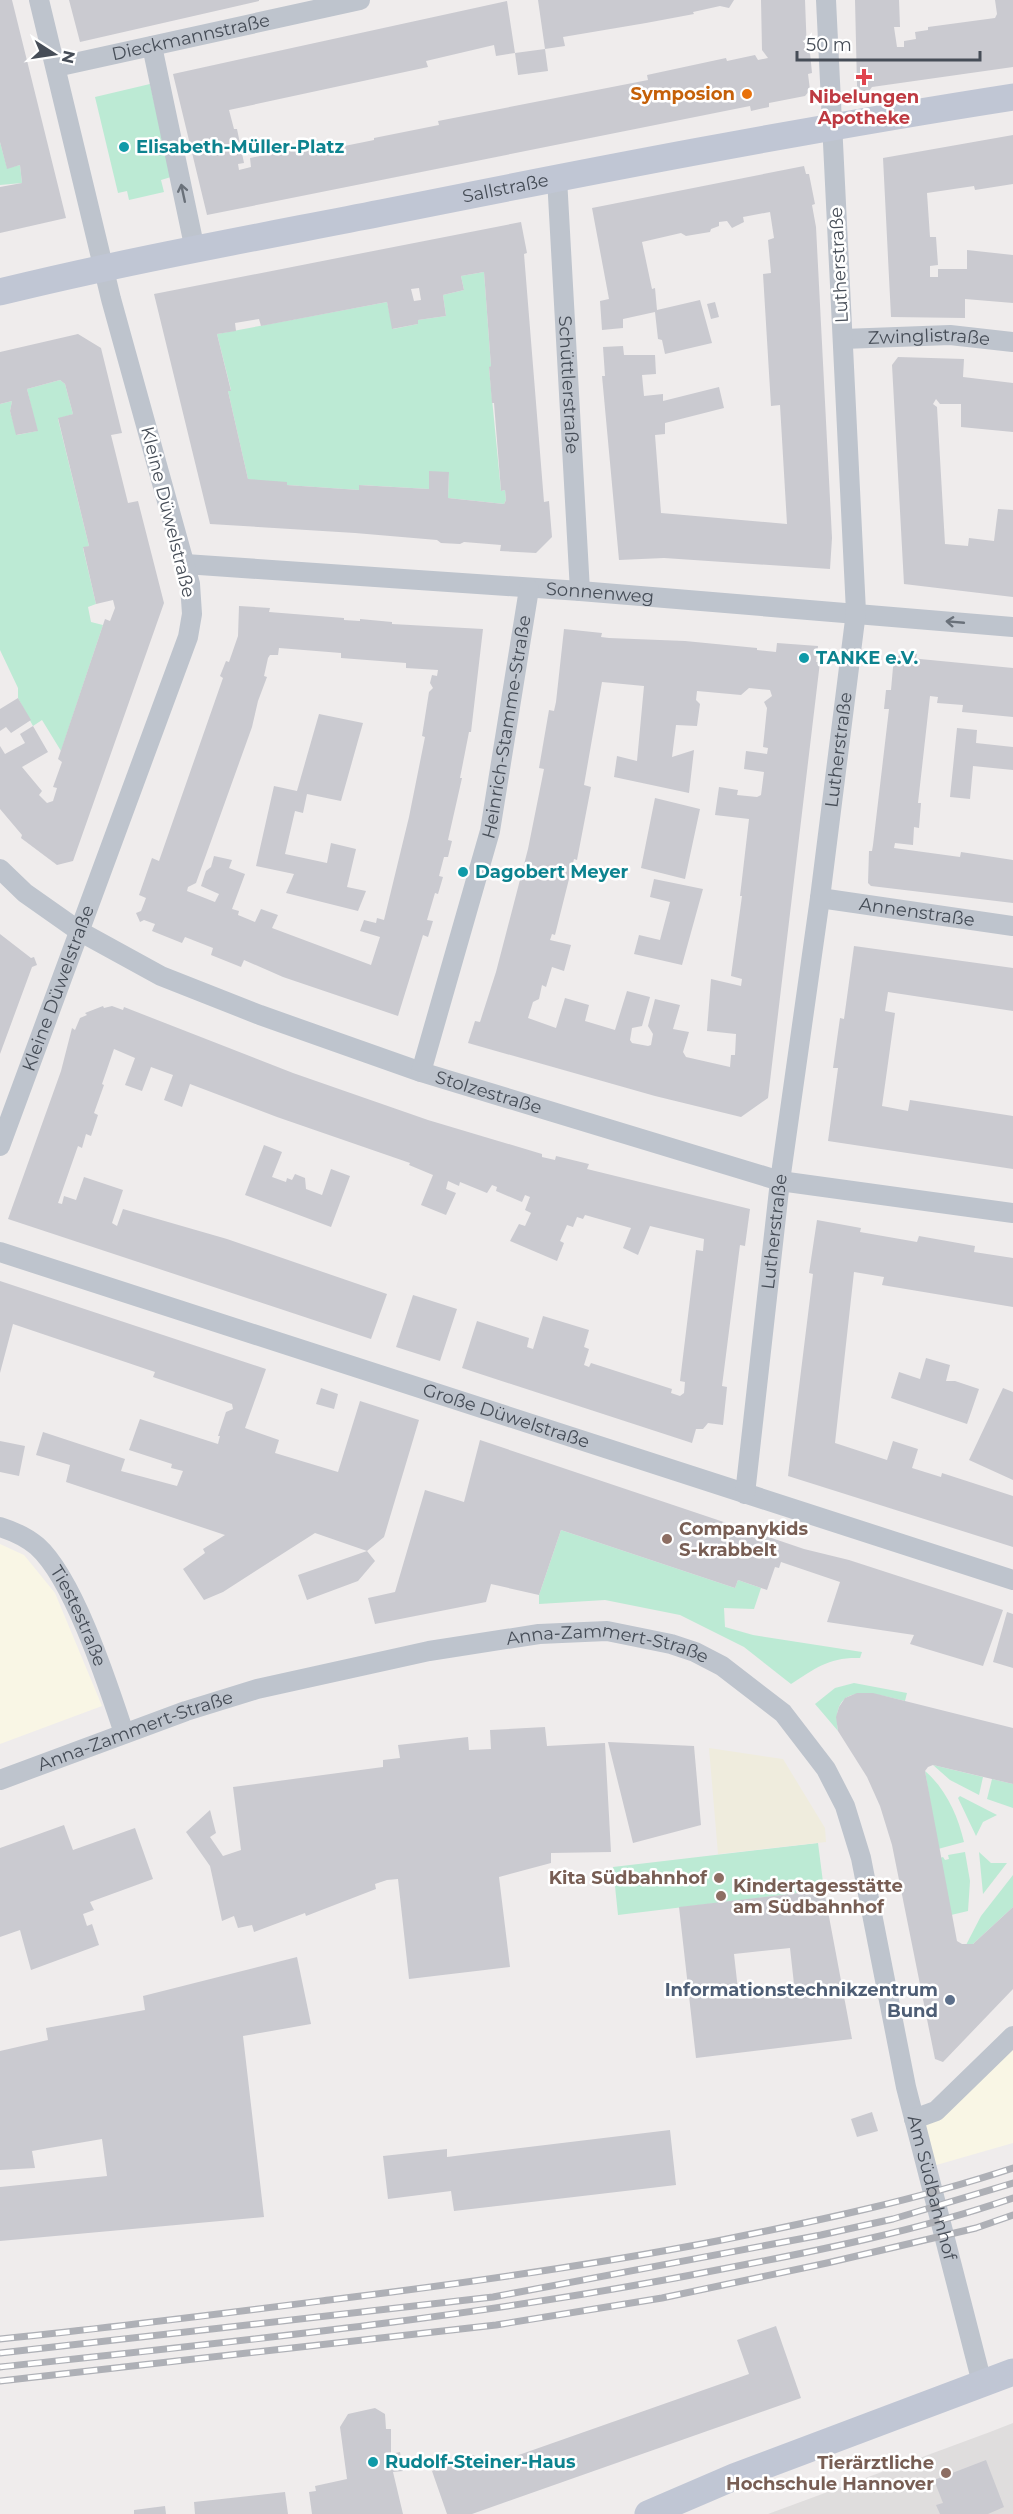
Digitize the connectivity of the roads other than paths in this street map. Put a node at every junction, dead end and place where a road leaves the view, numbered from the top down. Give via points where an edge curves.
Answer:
1 (39, 0) edge
2 (360, 0) edge
3 (826, 0) edge
4 (152, 46) junction
5 (56, 67) junction
6 (1013, 97) edge
7 (832, 127) junction
8 (557, 178) junction
9 (195, 250) junction
10 (104, 268) junction
11 (0, 292) edge
12 (843, 339) junction
13 (1013, 342) edge
14 (185, 564) junction
15 (529, 588) junction
16 (580, 591) junction
17 (856, 612) junction
18 (1013, 627) edge
19 (0, 869) edge
20 (820, 897) junction
21 (1013, 926) edge
22 (79, 931) junction
23 (420, 1072) junction
24 (0, 1146) edge
25 (780, 1181) junction
26 (1013, 1213) edge
27 (0, 1252) edge
28 (745, 1494) junction
29 (0, 1527) edge
30 (1013, 1580) edge
31 (124, 1734) junction
32 (0, 1780) edge
33 (1013, 2036) edge
34 (914, 2119) junction
35 (1013, 2372) edge
36 (982, 2383) junction
37 (648, 2514) edge

1 - 5 street, Kleine Düwelstraße
2 - 4 street, Dieckmannstraße
3 - 7 street, Lutherstraße
4 - 5 street, Dieckmannstraße
9 -> 4 street
5 - 10 street, Kleine Düwelstraße
6 - 7 street, Sallstraße
7 - 8 street, Sallstraße
7 - 12 street, Lutherstraße
8 - 9 street, Sallstraße
8 - 16 street, Schüttlerstraße
9 - 10 street, Sallstraße
10 - 11 street, Sallstraße
10 - 14 street, Kleine Düwelstraße
12 - 13 street, Zwinglistraße via 950,335
12 - 17 street, Lutherstraße
14 - 15 street, Sonnenweg
14 - 22 street, Kleine Düwelstraße via 192,614 188,637
15 - 16 street, Sonnenweg
15 - 23 street, Heinrich-Stamme-Straße via 490,831
16 - 17 street, Sonnenweg
18 -> 17 street, Sonnenweg
17 - 20 street, Lutherstraße
19 - 22 street, Stolzestraße via 25,893
20 - 21 street, Annenstraße
20 - 25 street, Lutherstraße
22 - 23 street, Stolzestraße via 161,976
22 - 24 street, Kleine Düwelstraße
23 - 25 street, Stolzestraße
25 - 26 street, Stolzestraße
25 - 28 street, Lutherstraße
27 - 28 street, Große Düwelstraße
28 - 30 street, Große Düwelstraße
29 - 31 street, Tiestestraße via 36,1545 51,1562 68,1591
31 - 32 street, Anna-Zammert-Straße
31 - 34 street, Anna-Zammert-Straße via 257,1689 322,1673 539,1634 607,1631 695,1652 722,1666 783,1713 826,1769 845,1806 861,1858
33 - 34 street, Am Südbahnhof via 936,2111
34 - 36 street, Am Südbahnhof
35 - 36 street
36 - 37 street via 734,2477

